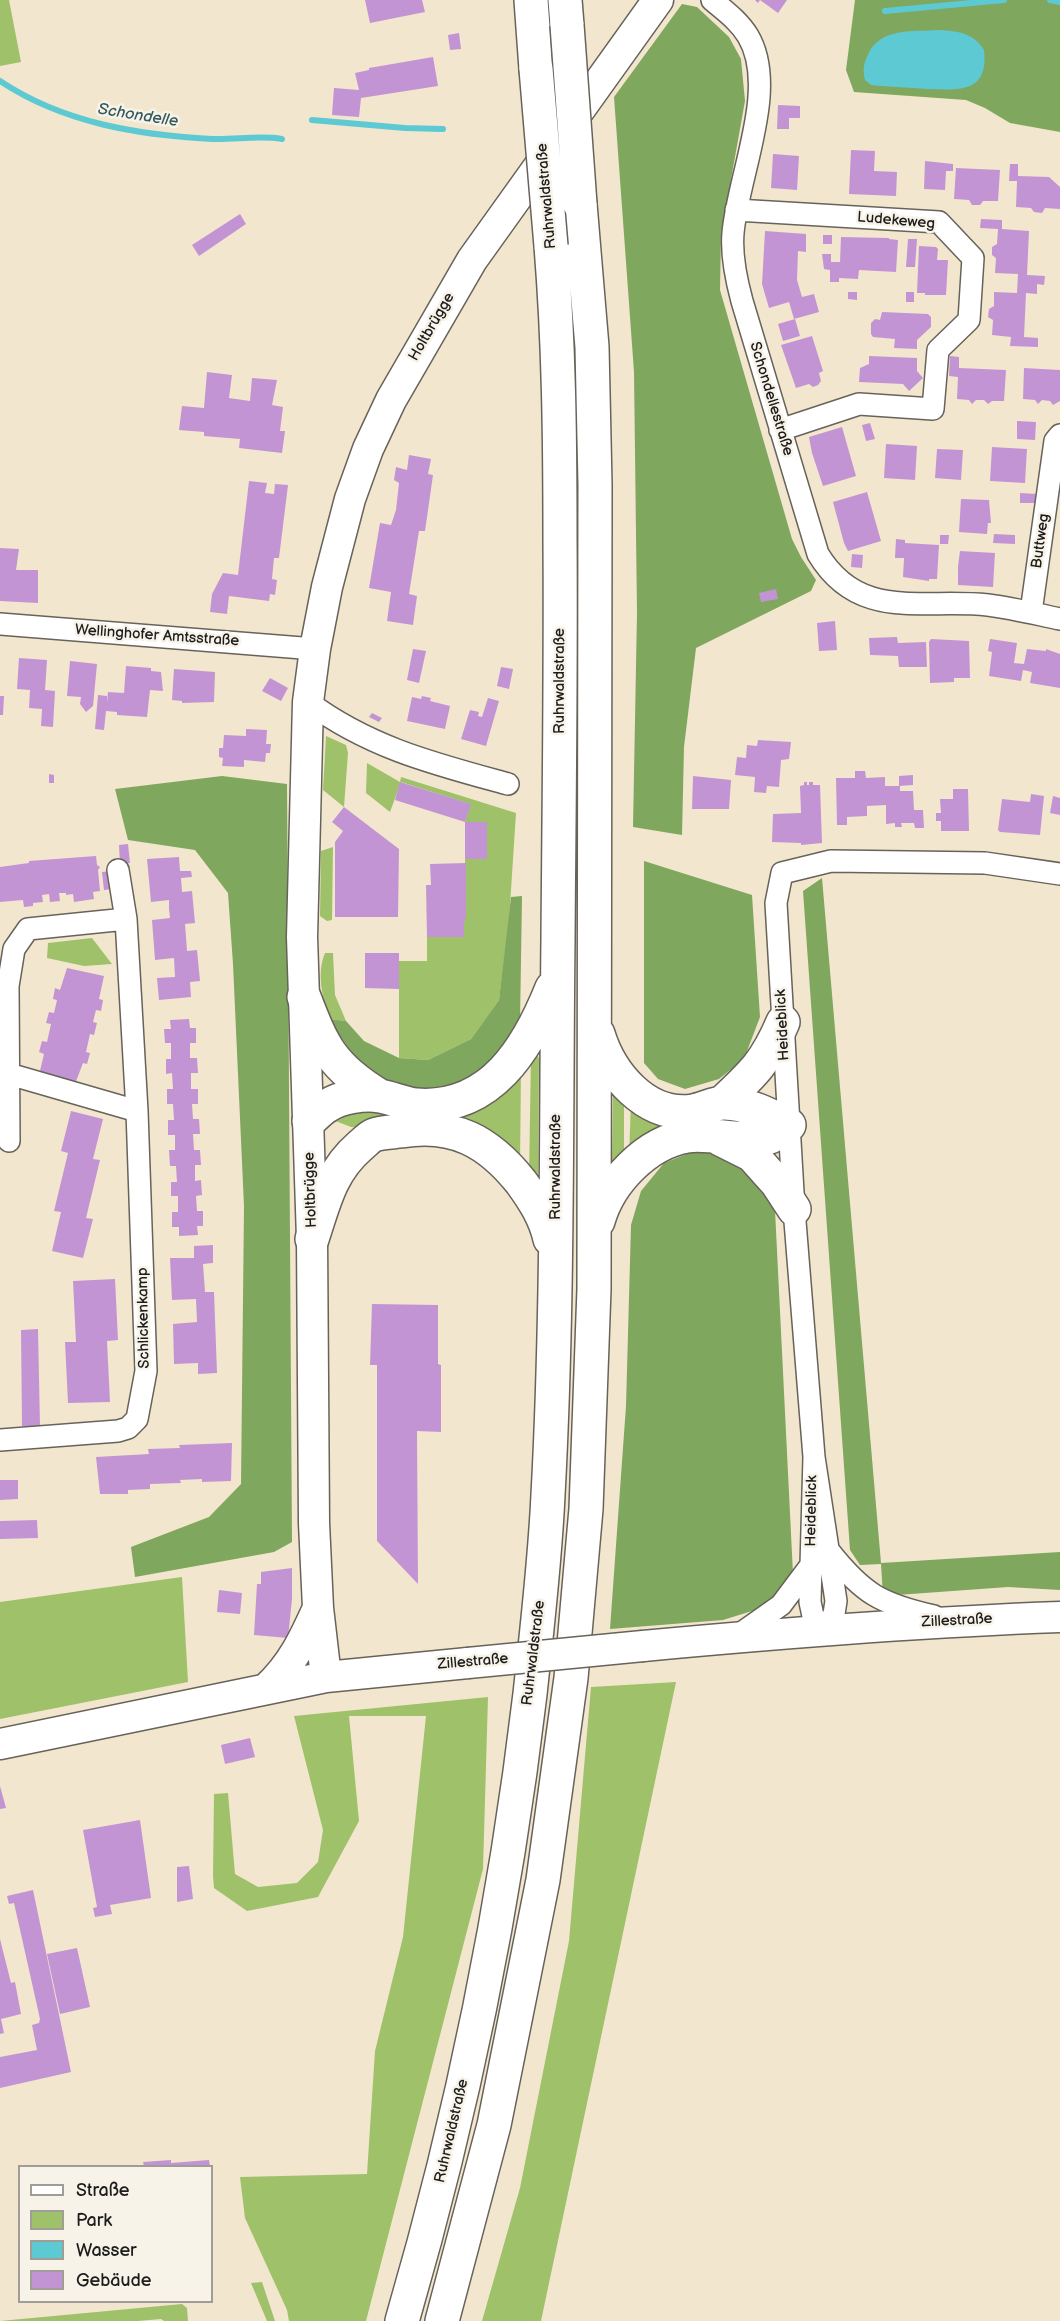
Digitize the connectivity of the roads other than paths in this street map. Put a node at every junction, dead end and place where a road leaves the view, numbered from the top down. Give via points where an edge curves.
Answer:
1 (531, 0) edge
2 (658, 0) edge
3 (712, 0) edge
4 (566, 12) edge
5 (736, 210) junction
6 (780, 430) junction
7 (1060, 435) edge
8 (1031, 612) junction
9 (1060, 619) edge
10 (0, 624) edge
11 (315, 649) junction
12 (308, 702) junction
13 (508, 784) dead end
14 (118, 870) dead end
15 (1060, 874) edge
16 (126, 919) junction
17 (557, 975) junction
18 (304, 997) junction
19 (594, 1022) junction
20 (783, 1022) junction
21 (9, 1074) junction
22 (380, 1096) junction
23 (722, 1103) junction
24 (137, 1111) junction
25 (309, 1121) junction
26 (789, 1125) junction
27 (374, 1135) junction
28 (716, 1137) junction
29 (9, 1141) dead end
30 (794, 1209) junction
31 (312, 1239) junction
32 (594, 1240) junction
33 (555, 1265) junction
34 (0, 1440) edge
35 (814, 1457) junction
36 (829, 1551) junction
37 (811, 1564) junction
38 (318, 1608) junction
39 (1060, 1617) edge
40 (955, 1621) junction
41 (824, 1631) junction
42 (733, 1638) junction
43 (326, 1677) junction
44 (267, 1688) junction
45 (0, 1744) edge
46 (402, 2321) edge
47 (442, 2321) edge

1 - 17 highway, Ruhrwaldstraße, bridge via 558,321 561,690
2 - 11 main road, Holtbrügge via 472,260 391,400 350,499
3 - 5 street, Schondellestraße via 747,35 760,74 757,114
4 - 19 highway, bridge via 592,347
5 - 6 street, Schondellestraße via 733,235 737,282
5 - 6 street, Ludekeweg via 939,222 973,258 969,320 938,350 933,409 859,404
6 - 8 street, Schondellestraße via 818,554 842,583 888,603 987,605
7 - 8 street, Buttweg via 1055,441
8 - 9 street, Schondellestraße
10 - 11 street, Wellinghofer Amtsstraße
11 - 12 main road, Holtbrügge
12 - 13 street via 410,757
12 - 18 main road, Holtbrügge
14 - 16 street, Schlickenkamp
15 - 20 street, Heideblick via 985,863 831,861 782,873 776,903
16 - 21 street via 28,929 14,949 8,986
16 - 24 street, Schlickenkamp
17 - 22 highway via 526,1041 496,1080 458,1101 436,1105 414,1105
17 - 33 highway, Ruhrwaldstraße
18 - 22 highway via 319,1038 335,1061
18 - 25 main road, Holtbrügge
19 - 23 highway via 609,1062 627,1086 657,1107 692,1111
19 - 32 highway
20 - 23 highway via 753,1075
20 - 26 street, Heideblick
21 - 24 street
21 - 29 street
22 - 25 highway via 349,1098 328,1105
23 - 26 highway via 752,1108
24 - 34 street, Schlickenkamp via 146,1371 137,1419 129,1428 118,1431
25 - 27 highway
25 - 31 main road, Holtbrügge
26 - 28 highway via 768,1138
26 - 30 street, Heideblick
27 - 31 highway via 342,1164 331,1182
27 - 33 highway via 436,1129 463,1135 492,1151 542,1213
28 - 30 highway via 752,1155
28 - 32 highway via 688,1135 650,1150 614,1187 603,1205
30 - 35 street, Heideblick
31 - 38 main road, Holtbrügge
32 - 47 highway via 586,1509 557,1796 494,2125
33 - 46 highway, Ruhrwaldstraße via 548,1497 520,1779 458,2115
35 - 36 street, Heideblick
35 - 37 street, Heideblick
36 - 40 street, Heideblick via 866,1591 910,1611
36 - 41 street, Heideblick via 836,1601
37 - 41 street, Heideblick via 810,1602 813,1616
37 - 42 street, Heideblick via 781,1605
38 - 43 main road, Holtbrügge
38 - 44 main road via 301,1647
39 - 40 main road, Zillestraße
40 - 41 main road, Zillestraße
41 - 42 main road, Zillestraße
42 - 43 main road, Zillestraße, bridge
43 - 44 main road, Zillestraße
44 - 45 main road, Zillestraße

